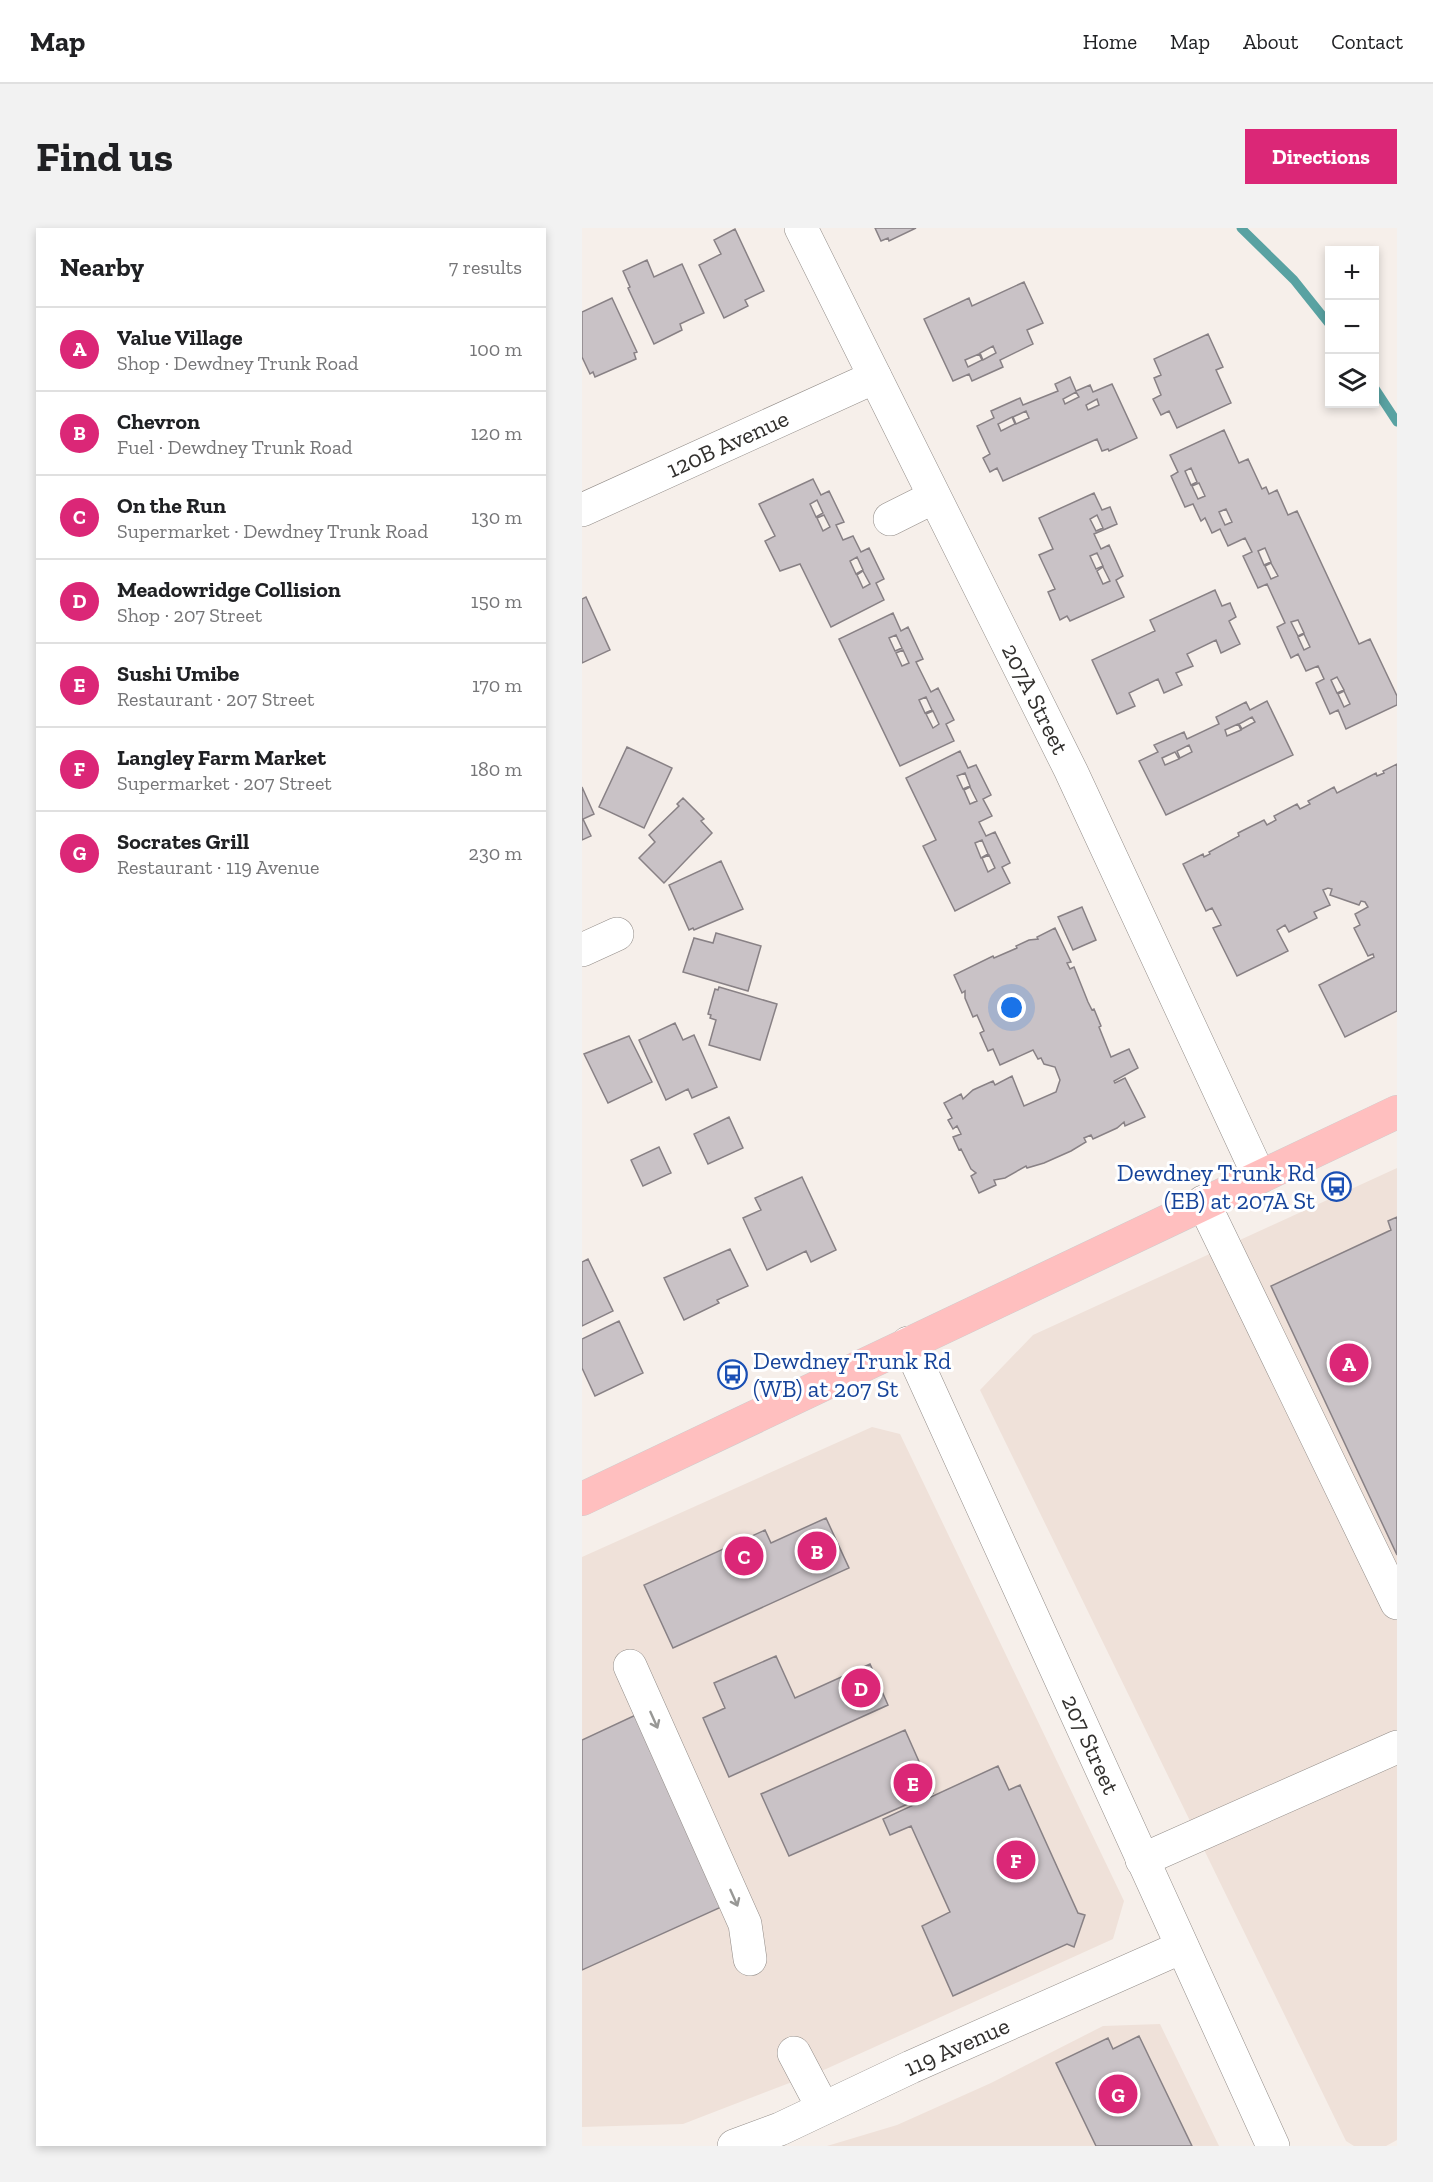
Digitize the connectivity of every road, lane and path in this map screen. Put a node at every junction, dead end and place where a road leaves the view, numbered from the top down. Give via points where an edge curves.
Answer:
1 (801, 228) edge
2 (875, 376) junction
3 (934, 496) junction
4 (582, 510) edge
5 (890, 519) dead end
6 (617, 934) dead end
7 (582, 950) edge
8 (1397, 1112) edge
9 (1259, 1176) junction
10 (1203, 1202) junction
11 (909, 1343) junction
12 (582, 1499) edge
13 (1397, 1603) edge
14 (630, 1666) dead end
15 (1397, 1747) edge
16 (1142, 1860) junction
17 (1182, 1947) junction
18 (750, 1959) dead end
19 (794, 2053) dead end
20 (823, 2108) junction
21 (734, 2146) edge
22 (1273, 2146) edge

1 - 2 street, 207A Street
2 - 3 street, 207A Street
2 - 4 street, 120B Avenue
3 - 5 street
3 - 9 street, 207A Street via 1071,771
6 - 7 street
8 - 9 main road
9 - 10 main road
10 - 11 main road
10 - 13 street
11 - 12 main road
11 - 16 street, 207 Street
14 -> 18 street via 745,1924
15 - 16 street
16 - 17 street, 207 Street
17 - 20 street, 119 Avenue
17 - 22 street, 207 Street
19 - 20 street
20 - 21 street, 119 Avenue

